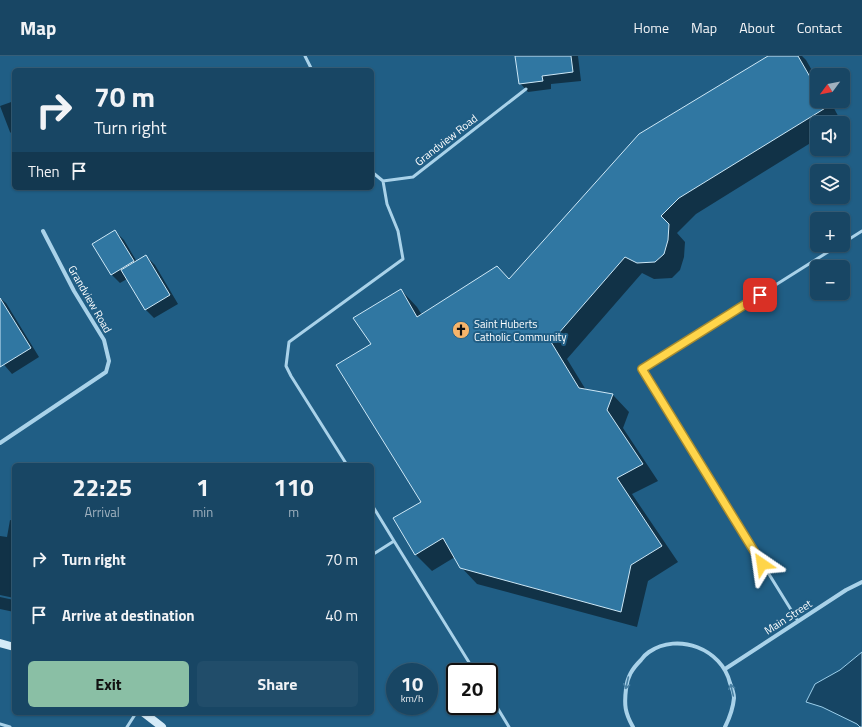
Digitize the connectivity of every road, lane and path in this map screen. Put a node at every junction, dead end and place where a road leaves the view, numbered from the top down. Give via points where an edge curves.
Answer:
1 (305, 56) edge
2 (311, 68) edge
3 (526, 89) dead end
4 (374, 174) edge
5 (383, 181) junction
6 (43, 231) dead end
7 (862, 231) edge
8 (850, 239) edge
9 (828, 252) edge
10 (0, 443) edge
11 (346, 463) edge
12 (374, 508) edge
13 (394, 541) junction
14 (374, 555) edge
15 (862, 582) edge
16 (798, 621) junction
17 (0, 643) edge
18 (12, 646) edge
19 (469, 663) edge
20 (725, 669) junction
21 (498, 708) edge
22 (135, 715) edge
23 (147, 715) edge
24 (0, 724) edge
25 (10, 727) edge
26 (127, 727) edge
27 (162, 727) edge
28 (510, 727) edge
29 (632, 727) edge
30 (726, 727) edge

1 - 2 lane
3 - 5 lane, Grandview Road via 413,177
4 - 5 lane
5 - 11 lane via 387,204 398,231 403,259 289,342 286,366
6 - 10 street, Grandview Road via 74,291 104,340 109,362 106,372
7 - 8 lane
9 - 16 lane via 642,369
12 - 13 lane
13 - 14 lane
13 - 19 lane
15 - 16 street, Main Street
16 - 20 street, Main Street
17 - 18 street
20 -> 29 street via 719,660 707,651 683,643 662,645 649,652 633,668 627,681 624,704
30 -> 20 street via 732,714 734,696
21 - 28 lane
22 - 26 lane
23 - 27 street
24 - 25 lane

